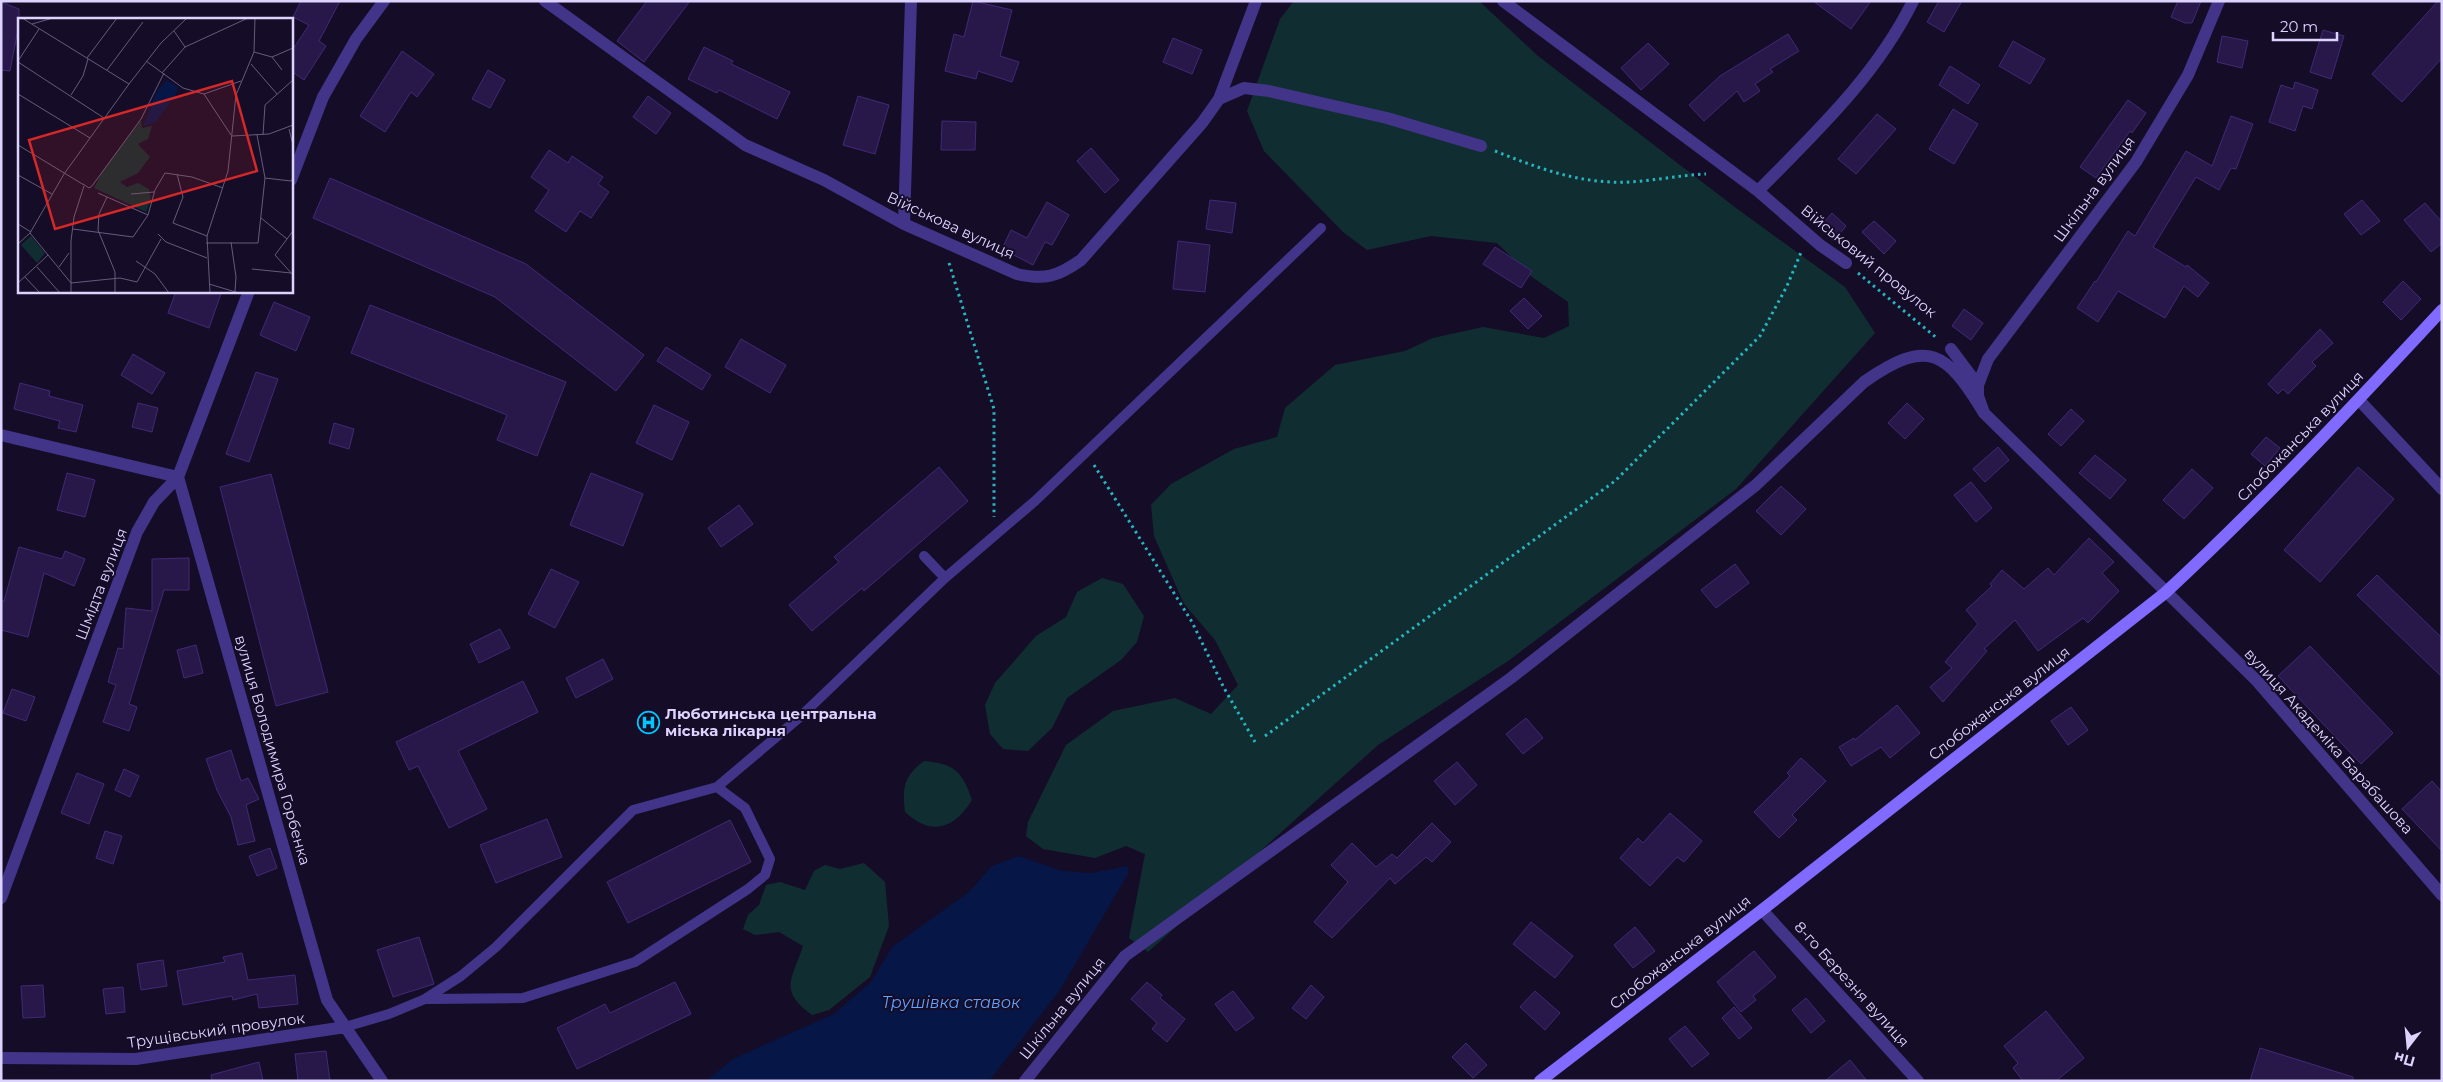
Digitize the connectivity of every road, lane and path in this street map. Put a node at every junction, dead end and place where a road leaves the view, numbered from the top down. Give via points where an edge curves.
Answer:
1 (384, 1) edge
2 (545, 1) edge
3 (911, 1) edge
4 (1256, 1) edge
5 (1503, 1) edge
6 (1913, 1) edge
7 (2219, 1) edge
8 (1219, 99) junction
9 (1481, 146) joint
10 (1737, 175) junction
11 (292, 177) edge
12 (1758, 191) junction
13 (904, 224) junction
14 (1321, 228) dead end
15 (1808, 235) junction
16 (942, 241) junction
17 (1846, 263) joint
18 (249, 292) edge
19 (2442, 310) edge
20 (1951, 349) joint
21 (1978, 385) junction
22 (2359, 400) junction
23 (1984, 413) junction
24 (1, 435) edge
25 (1086, 452) junction
26 (178, 477) junction
27 (2442, 489) edge
28 (994, 536) junction
29 (924, 556) dead end
30 (945, 578) junction
31 (2165, 593) junction
32 (1264, 736) dead end
33 (1255, 742) dead end
34 (717, 787) junction
35 (2442, 894) edge
36 (1, 898) edge
37 (1762, 910) junction
38 (425, 999) junction
39 (345, 1028) junction
40 (1, 1058) edge
41 (382, 1081) edge
42 (1025, 1081) edge
43 (1540, 1081) edge
44 (1918, 1081) edge

1 - 11 street via 356,39 323,97
2 - 13 street, Військова вулиця via 746,145 824,180
3 - 13 street
4 - 8 street, Військова вулиця
5 - 10 street, Військовий провулок
6 - 12 street via 1899,30 1854,92
7 - 21 street, Шкільна вулиця via 2188,75 2136,162 1988,358
8 - 9 street via 1244,88 1269,91 1387,118
8 - 16 street, Військова вулиця via 1202,123 1081,260 1067,270 1048,278 1034,278 1017,274
9 - 10 path via 1546,171 1612,183 1700,174
10 - 12 street, Військовий провулок
12 - 15 street, Військовий провулок
13 - 16 street, Військова вулиця
14 - 25 lane
15 - 17 street, Військовий провулок
15 - 32 path via 1760,336 1615,481
16 - 28 path via 994,409
17 - 20 path, Військовий провулок
18 - 26 street, Шмідта вулиця
19 - 22 street, Слобожанська вулиця
20 - 21 street
21 - 23 street
22 - 27 street
22 - 31 street, Слобожанська вулиця
23 - 31 street
23 - 42 street, Шкільна вулиця via 1958,375 1927,354 1915,354 1883,368 1864,382 1756,485 1511,678 1124,956
24 - 26 street
25 - 28 lane
25 - 33 path via 1192,622
26 - 36 street, Шмідта вулиця via 154,502 137,532
26 - 39 street, вулиця Володимира Горбенка via 328,1000
28 - 30 lane
29 - 30 lane
30 - 34 lane via 800,717
31 - 35 street, вулиця Академіка Барабашова via 2257,681
31 - 37 street, Слобожанська вулиця
34 - 38 lane via 633,810 496,947 461,976
34 - 38 lane via 745,808 770,859 765,875 748,889 635,962 524,998
37 - 43 street, Слобожанська вулиця
37 - 44 street, 8-го Березня вулиця
38 - 39 lane
39 - 40 street, Трущівський провулок via 136,1060
39 - 41 street, вулиця Володимира Горбенка

